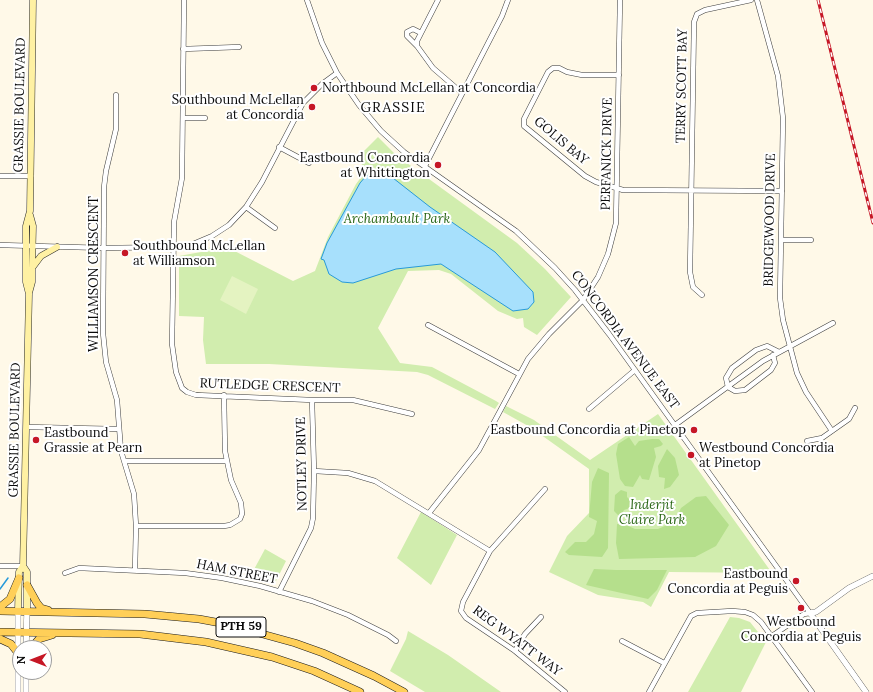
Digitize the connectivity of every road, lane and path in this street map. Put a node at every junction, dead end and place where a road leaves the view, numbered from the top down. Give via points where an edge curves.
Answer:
1 (33, 0) edge
2 (184, 0) edge
3 (307, 0) edge
4 (438, 0) edge
5 (508, 0) edge
6 (620, 0) edge
7 (751, 0) edge
8 (757, 0) edge
9 (421, 33) junction
10 (416, 46) junction
11 (239, 47) dead end
12 (183, 49) junction
13 (337, 73) junction
14 (619, 75) junction
15 (462, 93) junction
16 (116, 95) dead end
17 (183, 118) junction
18 (205, 118) dead end
19 (279, 147) junction
20 (309, 163) dead end
21 (425, 166) junction
22 (0, 176) edge
23 (30, 176) junction
24 (617, 188) junction
25 (692, 191) junction
26 (782, 191) junction
27 (246, 207) junction
28 (275, 228) dead end
29 (781, 240) junction
30 (812, 240) dead end
31 (0, 245) edge
32 (29, 245) junction
33 (58, 247) junction
34 (174, 247) junction
35 (104, 248) junction
36 (32, 268) junction
37 (29, 294) junction
38 (702, 295) dead end
39 (583, 300) junction
40 (833, 323) dead end
41 (428, 325) dead end
42 (791, 346) junction
43 (779, 352) junction
44 (773, 355) junction
45 (635, 370) junction
46 (519, 374) junction
47 (728, 386) junction
48 (224, 395) junction
49 (312, 400) junction
50 (854, 408) dead end
51 (589, 409) dead end
52 (412, 414) dead end
53 (675, 425) junction
54 (26, 427) junction
55 (118, 429) junction
56 (832, 431) junction
57 (807, 441) dead end
58 (125, 461) junction
59 (226, 461) junction
60 (314, 471) junction
61 (545, 489) dead end
62 (429, 513) junction
63 (136, 526) junction
64 (490, 551) junction
65 (0, 566) edge
66 (23, 566) junction
67 (135, 570) junction
68 (65, 573) dead end
69 (873, 576) edge
70 (19, 578) junction
71 (27, 585) junction
72 (279, 592) junction
73 (0, 607) edge
74 (0, 611) edge
75 (18, 611) junction
76 (27, 611) junction
77 (66, 612) junction
78 (810, 614) junction
79 (541, 616) dead end
80 (0, 632) edge
81 (18, 632) junction
82 (27, 632) junction
83 (63, 633) junction
84 (772, 636) junction
85 (0, 639) edge
86 (18, 640) edge
87 (26, 640) edge
88 (38, 640) edge
89 (396, 641) dead end
90 (622, 641) dead end
91 (12, 645) edge
92 (515, 651) junction
93 (664, 663) junction
94 (18, 680) edge
95 (26, 680) edge
96 (18, 692) edge
97 (26, 692) edge
98 (360, 692) edge
99 (404, 692) edge
100 (565, 692) edge
101 (649, 692) edge
102 (812, 692) edge
103 (866, 692) edge

1 - 23 main road, GRASSIE BOULEVARD
2 - 12 street, RUTLEDGE CRESCENT
3 - 13 street, CONCORDIA AVENUE EAST via 322,43
4 - 9 street
5 - 15 street
6 - 14 street, PERFANICK DRIVE
7 - 25 street, TERRY SCOTT BAY via 704,10 697,14 694,22
8 - 26 street, BRIDGEWOOD DRIVE via 779,83 783,118
9 - 10 street
9 - 10 street via 413,29 407,32 406,36
10 - 15 street via 433,68
11 - 12 street
12 - 17 street, RUTLEDGE CRESCENT
13 - 19 street via 304,103
13 - 21 street, CONCORDIA AVENUE EAST via 381,131 404,152
14 - 24 street, PERFANICK DRIVE
14 - 24 street, GOLIS BAY via 574,74 553,68 548,72 524,119 524,126 585,176
15 - 21 street
16 - 35 street, WILLIAMSON CRESCENT via 116,129 104,187
17 - 18 street
17 - 34 street, RUTLEDGE CRESCENT via 182,178 175,212
19 - 20 street
19 - 27 street
21 - 39 street, CONCORDIA AVENUE EAST via 516,231 555,268
22 - 23 street
23 - 32 main road, GRASSIE BOULEVARD via 30,211 33,226
24 - 25 street
24 - 39 street, PERFANICK DRIVE via 616,223 608,254 598,277
25 - 26 street
25 - 38 street, TERRY SCOTT BAY via 690,272 693,287
26 - 29 street, BRIDGEWOOD DRIVE
27 - 28 street
27 - 34 street via 221,231 203,241
29 - 30 street
29 - 42 street, BRIDGEWOOD DRIVE via 780,298
31 - 32 street
32 - 33 street
32 - 36 main road, GRASSIE BOULEVARD
32 - 37 main road, GRASSIE BOULEVARD via 26,282
33 - 35 street
33 - 36 main road via 42,256
34 - 35 street
34 - 48 street, RUTLEDGE CRESCENT via 172,344 176,372 182,388 187,392 196,395
35 - 55 street, WILLIAMSON CRESCENT via 103,345 117,400
36 - 37 main road, GRASSIE BOULEVARD
37 - 54 main road, GRASSIE BOULEVARD
39 - 45 street, CONCORDIA AVENUE EAST
39 - 46 street, PERFANICK DRIVE via 549,334
40 - 42 street
41 - 46 street
42 - 43 street
42 - 56 street, BRIDGEWOOD DRIVE via 797,373 806,392
43 - 44 street
43 - 47 street via 767,346 756,350 732,368 726,378
44 - 47 street
44 - 47 street via 775,364 772,370 745,390 735,391
45 - 51 street
45 - 53 street, CONCORDIA AVENUE EAST
46 - 62 street, PERFANICK DRIVE via 476,455
47 - 53 street
48 - 49 street, RUTLEDGE CRESCENT
48 - 59 street
49 - 52 street, RUTLEDGE CRESCENT via 353,400
49 - 60 street, NOTLEY DRIVE
50 - 56 street via 849,418
53 - 78 street, CONCORDIA AVENUE EAST
54 - 55 street
54 - 66 main road, GRASSIE BOULEVARD
55 - 58 street, WILLIAMSON CRESCENT
56 - 57 street via 822,438
58 - 59 street
58 - 63 street, WILLIAMSON CRESCENT via 134,494
59 - 63 street via 241,503 242,514 236,522 224,526
60 - 62 street via 348,473 368,478
60 - 72 street, NOTLEY DRIVE via 311,528
61 - 64 street, REG WYATT WAY
62 - 64 street
63 - 67 street, WILLIAMSON CRESCENT
64 - 92 street, REG WYATT WAY via 463,602 461,611 466,618
65 - 66 street
66 - 70 main road, GRASSIE BOULEVARD
66 - 71 main road, GRASSIE BOULEVARD via 27,572
67 - 68 street, HAM STREET via 79,568
67 - 72 street, HAM STREET via 204,575
69 - 78 street via 849,588
70 - 73 main road via 10,599
70 - 75 main road, GRASSIE BOULEVARD
71 - 76 main road, GRASSIE BOULEVARD
71 - 77 main road via 41,608
72 - 89 street, HAM STREET via 348,615
74 - 75 main road, PTH 59
75 - 76 main road, PTH 59
75 - 81 street, GRASSIE BOULEVARD
76 - 77 main road, PTH 59
76 - 82 street, GRASSIE BOULEVARD
77 - 99 main road, PTH 59 via 166,615 250,629 323,653
78 - 84 street via 804,614
78 - 103 street, CONCORDIA AVENUE EAST
79 - 92 street via 525,634
80 - 81 main road, PTH 59
81 - 82 main road, PTH 59
81 - 86 street, GRASSIE BOULEVARD
82 - 83 main road, PTH 59
82 - 87 street, GRASSIE BOULEVARD
83 - 88 main road
83 - 98 main road, PTH 59 via 140,634 206,642 272,657 314,671
84 - 93 street via 753,615 745,612 694,614 689,618
84 - 102 street
85 - 91 main road
90 - 93 street
92 - 100 street, REG WYATT WAY
93 - 101 street
94 - 96 street, GRASSIE BOULEVARD
95 - 97 street

